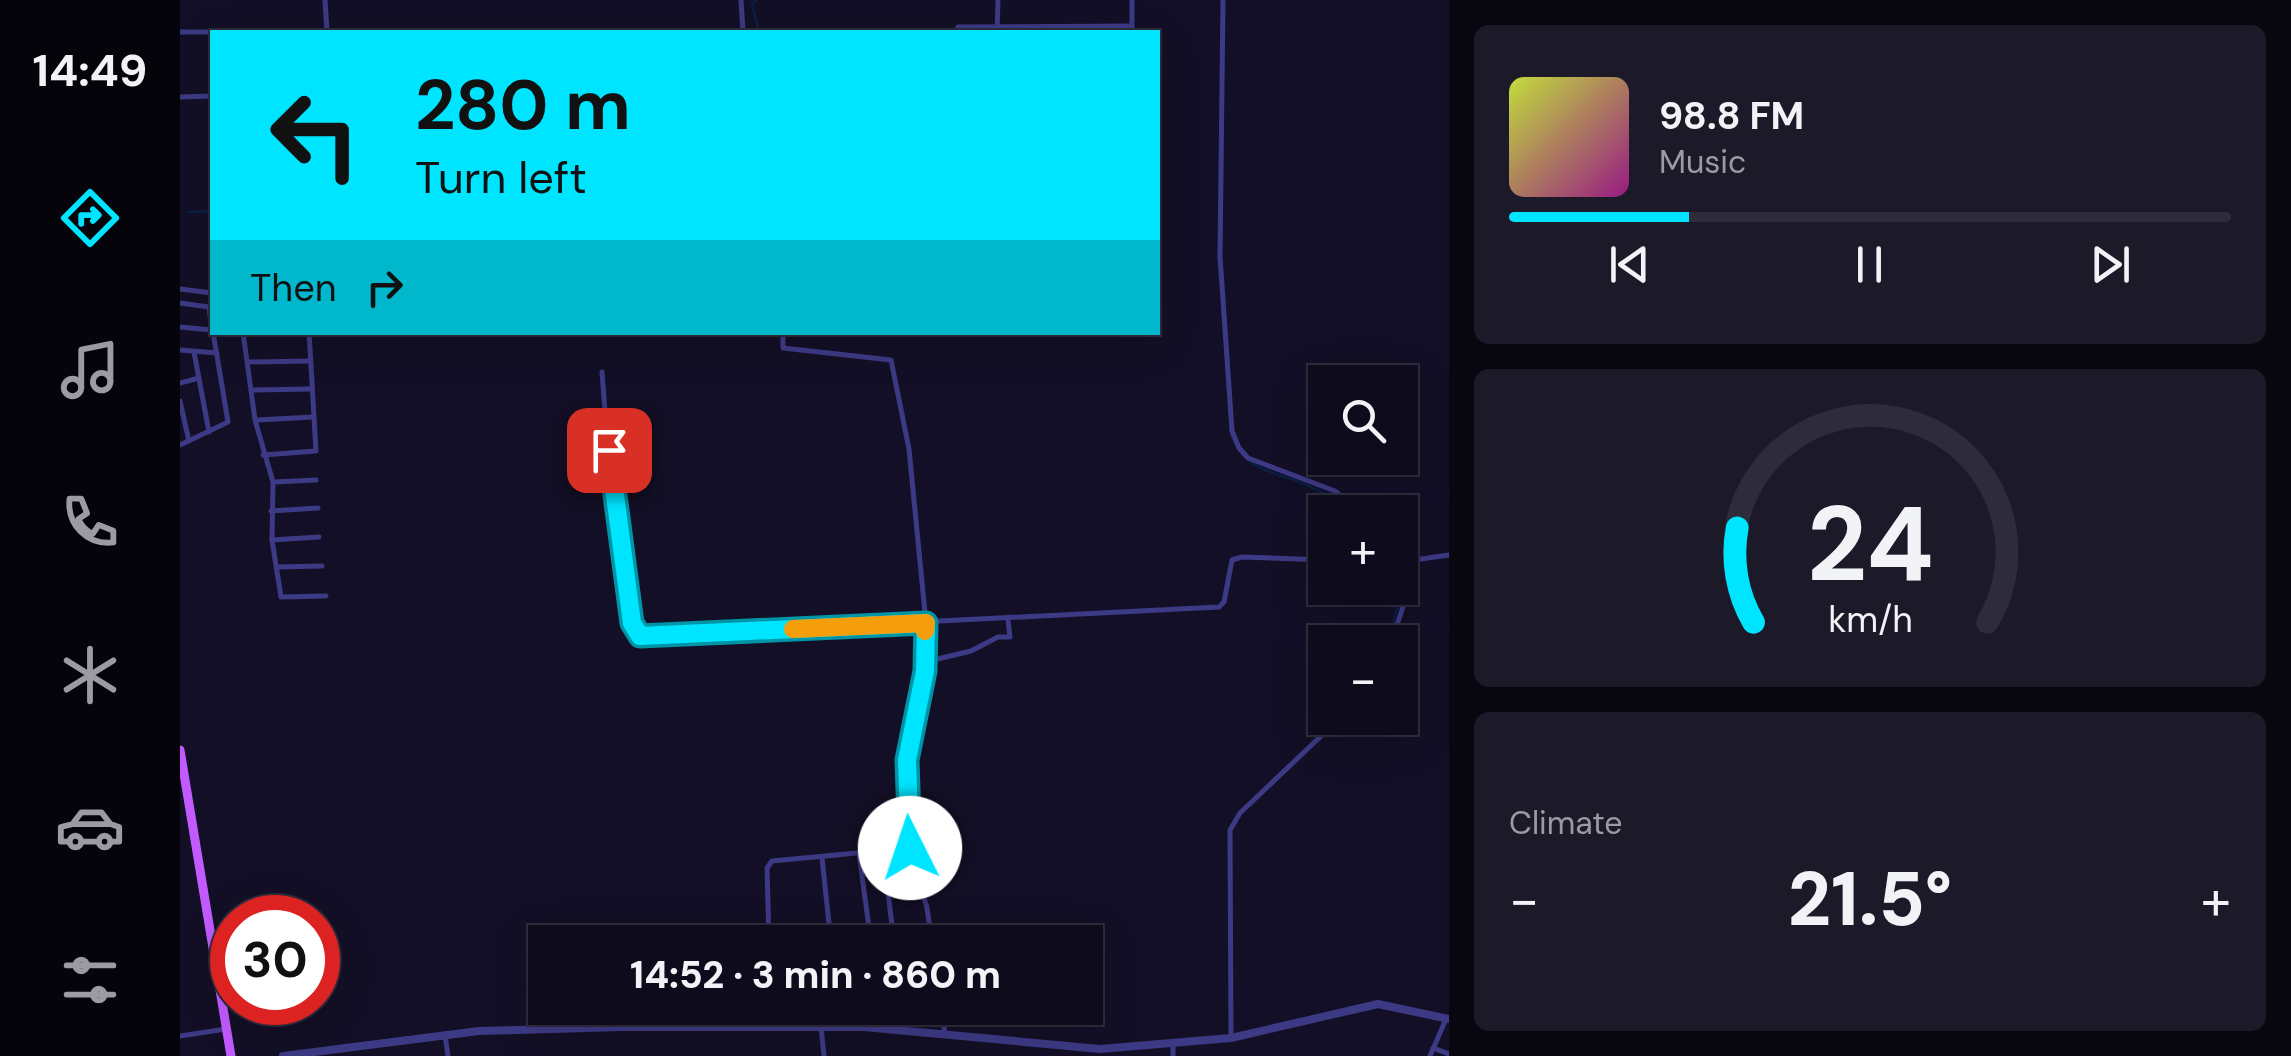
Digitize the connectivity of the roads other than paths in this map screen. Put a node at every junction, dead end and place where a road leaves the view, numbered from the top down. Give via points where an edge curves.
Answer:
1 (325, 0) edge
2 (741, 0) edge
3 (998, 0) edge
4 (1132, 0) edge
5 (1224, 0) edge
6 (1132, 29) edge
7 (327, 30) edge
8 (743, 30) edge
9 (958, 30) edge
10 (998, 30) edge
11 (180, 32) edge
12 (210, 32) edge
13 (210, 96) edge
14 (180, 97) edge
15 (180, 290) edge
16 (210, 293) edge
17 (180, 303) edge
18 (210, 320) edge
19 (180, 327) edge
20 (210, 332) edge
21 (213, 335) edge
22 (245, 335) edge
23 (309, 335) edge
24 (782, 335) edge
25 (180, 350) edge
26 (194, 352) junction
27 (217, 354) junction
28 (310, 361) junction
29 (248, 362) junction
30 (602, 372) dead end
31 (200, 378) junction
32 (180, 383) edge
33 (312, 388) junction
34 (252, 390) junction
35 (180, 401) edge
36 (314, 418) junction
37 (255, 420) junction
38 (209, 432) junction
39 (189, 441) junction
40 (180, 445) edge
41 (263, 455) junction
42 (316, 480) dead end
43 (274, 482) junction
44 (1340, 495) edge
45 (318, 508) dead end
46 (271, 511) junction
47 (319, 537) dead end
48 (272, 540) junction
49 (1448, 555) edge
50 (1308, 559) edge
51 (1418, 561) edge
52 (322, 566) dead end
53 (276, 568) junction
54 (326, 596) dead end
55 (1008, 620) junction
56 (926, 623) junction
57 (925, 662) junction
58 (1322, 735) edge
59 (180, 750) edge
60 (910, 848) junction
61 (883, 851) junction
62 (858, 854) junction
63 (822, 858) junction
64 (768, 925) edge
65 (829, 925) edge
66 (868, 925) edge
67 (892, 925) edge
68 (930, 925) edge
69 (1447, 1019) edge
70 (884, 1025) edge
71 (905, 1025) edge
72 (944, 1025) edge
73 (768, 1026) joint
74 (802, 1026) joint
75 (822, 1026) junction
76 (841, 1027) joint
77 (884, 1028) junction
78 (226, 1029) junction
79 (906, 1031) junction
80 (945, 1034) junction
81 (444, 1035) junction
82 (180, 1036) edge
83 (1230, 1038) junction
84 (1174, 1044) junction
85 (1067, 1051) edge
86 (1431, 1052) edge
87 (1448, 1054) edge
88 (230, 1056) edge
89 (283, 1056) edge
90 (448, 1056) edge
91 (824, 1056) edge
92 (1173, 1056) edge

1 - 7 street
2 - 8 street
3 - 10 street
4 - 6 street
5 - 44 street via 1220,256 1232,431 1248,458
6 - 10 street
9 - 10 street
11 - 12 street
13 - 14 street
15 - 16 street
17 - 18 street via 208,307
19 - 20 street
21 - 27 street
22 - 29 street
23 - 28 street
24 - 56 street via 783,348 890,360 910,450
25 - 26 street
26 - 27 street
26 - 31 street
27 - 38 street via 228,422
28 - 29 street
28 - 33 street
29 - 34 street
30 - 56 street via 632,623 640,636
31 - 32 street
31 - 38 street
33 - 34 street
33 - 36 street
34 - 37 street
35 - 39 street
36 - 37 street
36 - 41 street via 316,451
37 - 41 street
38 - 39 street
39 - 40 street
41 - 43 street
42 - 43 street
43 - 46 street
45 - 46 street
46 - 48 street
47 - 48 street
48 - 53 street
49 - 51 street
50 - 55 street via 1232,560 1220,607
52 - 53 street
53 - 54 street via 281,597
55 - 56 street
55 - 57 street via 1010,637
56 - 57 street
57 - 60 street via 907,760
58 - 83 street via 1230,830
59 - 78 main road
60 - 61 street
60 - 68 street
61 - 62 street
61 - 67 street
62 - 63 street
62 - 66 street
63 - 64 street via 768,864
63 - 65 street
69 - 83 street via 1378,1004
69 - 86 street
70 - 77 street
71 - 79 street
72 - 80 street
73 - 74 street
73 - 81 street
74 - 75 street
75 - 76 street
75 - 91 street
76 - 77 street
77 - 79 street
78 - 82 street
78 - 88 main road
79 - 80 street
80 - 85 street
81 - 89 street
81 - 90 street
83 - 84 street
84 - 85 street
84 - 92 street
86 - 87 street

